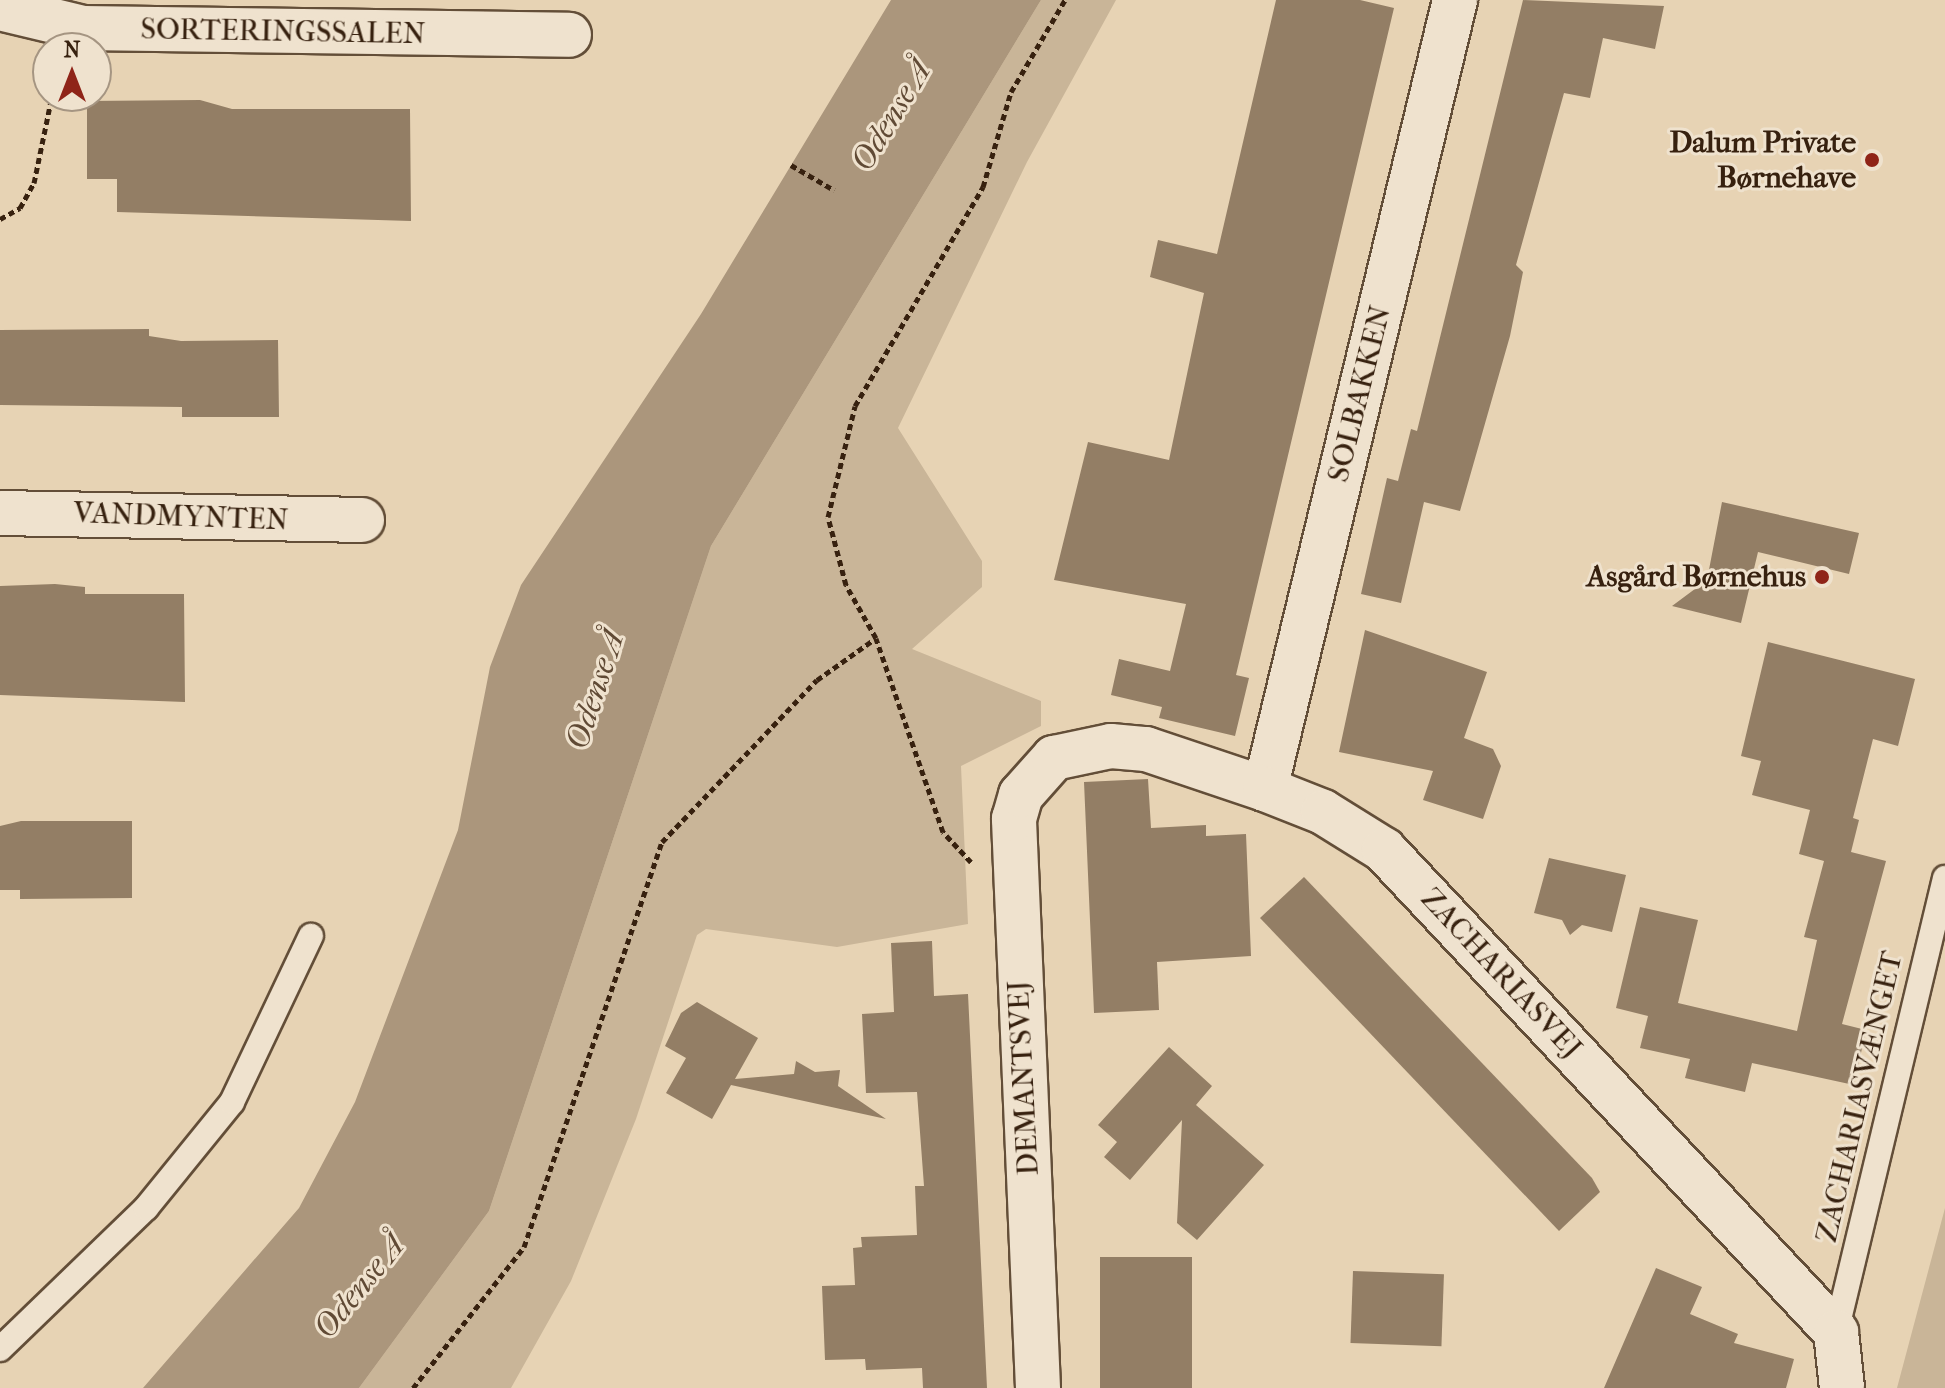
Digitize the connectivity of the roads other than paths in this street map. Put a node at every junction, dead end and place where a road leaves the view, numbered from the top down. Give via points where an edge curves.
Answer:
1 (1455, 0) edge
2 (0, 8) edge
3 (569, 35) dead end
4 (0, 513) edge
5 (362, 520) dead end
6 (1036, 773) joint
7 (1265, 789) junction
8 (1945, 878) edge
9 (311, 936) dead end
10 (1836, 1332) junction
11 (0, 1349) edge
12 (1038, 1388) edge
13 (1842, 1388) edge

1 - 7 street, SOLBAKKEN
2 - 3 street, SORTERINGSSALEN via 83,28
4 - 5 street, VANDMYNTEN
6 - 7 street, ZACHARIASVEJ via 1077,749 1111,746 1146,749
6 - 12 street, DEMANTSVEJ via 1014,819
7 - 10 street, ZACHARIASVEJ via 1323,812 1384,850
8 - 10 lane, ZACHARIASVÆNGET
9 - 11 lane via 232,1102 146,1208
10 - 13 street

